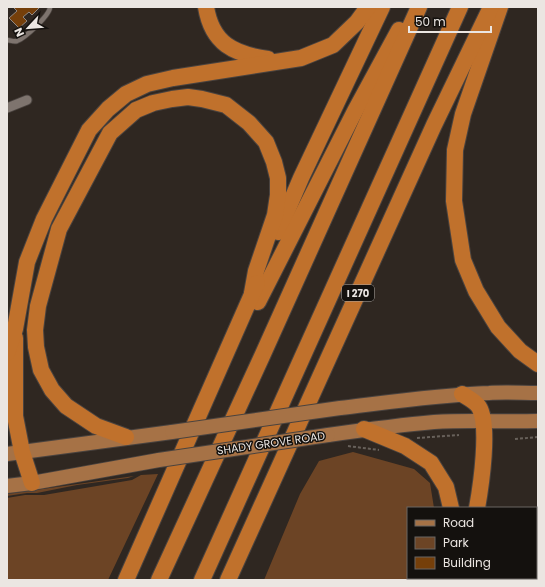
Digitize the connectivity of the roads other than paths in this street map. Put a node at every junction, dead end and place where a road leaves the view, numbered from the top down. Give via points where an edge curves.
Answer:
1 (50, 7) edge
2 (206, 7) edge
3 (368, 7) edge
4 (382, 7) edge
5 (411, 7) edge
6 (419, 7) edge
7 (460, 7) edge
8 (491, 7) edge
9 (500, 7) edge
10 (7, 40) edge
11 (284, 62) junction
12 (27, 100) dead end
13 (7, 108) edge
14 (252, 293) junction
15 (16, 329) junction
16 (235, 332) junction
17 (7, 353) edge
18 (538, 364) edge
19 (538, 393) edge
20 (462, 394) junction
21 (484, 420) junction
22 (538, 421) edge
23 (364, 430) junction
24 (126, 437) junction
25 (15, 453) edge
26 (32, 483) junction
27 (7, 486) edge
28 (451, 507) edge
29 (477, 507) edge
30 (126, 580) edge
31 (159, 580) edge
32 (202, 580) edge
33 (228, 580) edge

1 - 10 lane via 46,16 24,36 18,40
2 - 11 highway via 208,21 220,39 231,49 250,57
3 - 11 highway via 357,22 333,45
4 - 14 highway via 302,178
5 - 16 highway via 355,111 250,319
6 - 31 highway
7 - 32 highway, I 270
8 - 33 highway, I 270 via 434,125
9 - 18 highway via 463,114 455,150 454,201 464,260 476,291 498,327 520,351
11 - 15 highway via 147,84 126,94 108,109 88,130 44,219 27,262
12 - 13 street
14 - 16 highway
14 - 24 highway via 256,271 275,215 278,195 278,178 266,142 249,123 226,106 202,98 172,99 136,110 110,133 59,229 38,306 35,330 41,370 52,390 66,406 96,426
15 - 17 highway
15 - 25 highway
16 - 30 highway
19 - 20 main road
20 - 21 highway via 479,407
20 - 24 main road, bridge
21 - 22 main road, SHADY GROVE ROAD
21 - 23 main road, SHADY GROVE ROAD via 434,422
21 - 29 highway via 482,477
23 - 26 main road, SHADY GROVE ROAD, bridge via 159,460
23 - 28 highway via 405,446 431,463 446,487
24 - 25 main road
25 - 26 highway
26 - 27 main road, SHADY GROVE ROAD

